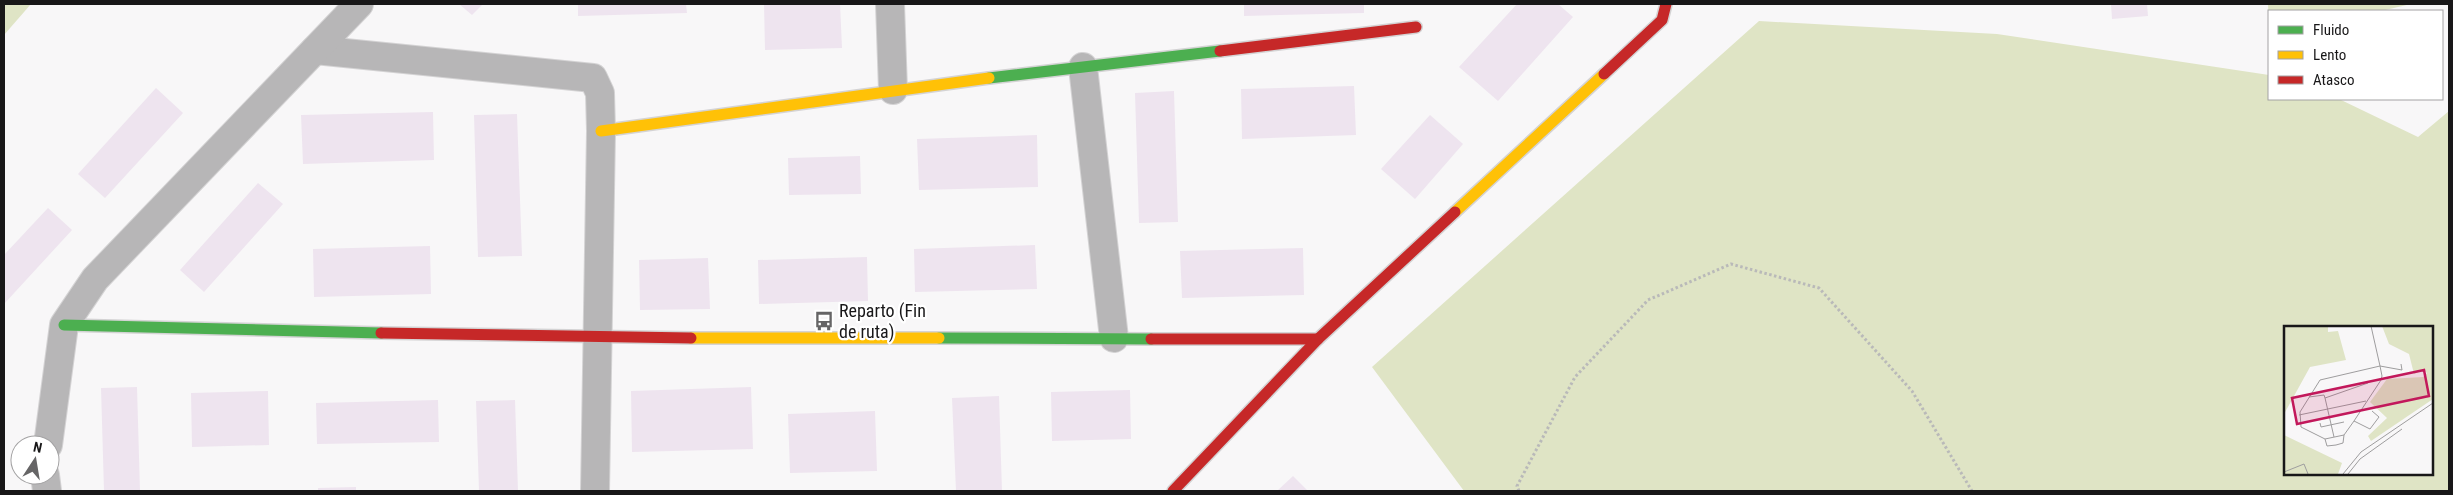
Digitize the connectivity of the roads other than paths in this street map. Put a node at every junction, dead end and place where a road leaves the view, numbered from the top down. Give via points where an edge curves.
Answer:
1 (359, 4) edge
2 (890, 4) edge
3 (1666, 4) edge
4 (1416, 27) dead end
5 (315, 50) junction
6 (1084, 67) junction
7 (893, 90) junction
8 (601, 131) junction
9 (64, 325) junction
10 (597, 338) junction
11 (1114, 338) junction
12 (1318, 339) junction
13 (49, 435) edge
14 (595, 491) edge
15 (1173, 491) edge

1 - 5 street
2 - 7 street
3 - 12 street via 1662,20
4 - 6 street
5 - 8 street via 593,78 600,93
5 - 9 street via 95,279
6 - 7 street
6 - 11 street
7 - 8 street
8 - 10 street
9 - 10 street
9 - 13 street
10 - 11 street
10 - 14 street
11 - 12 street
12 - 15 street

